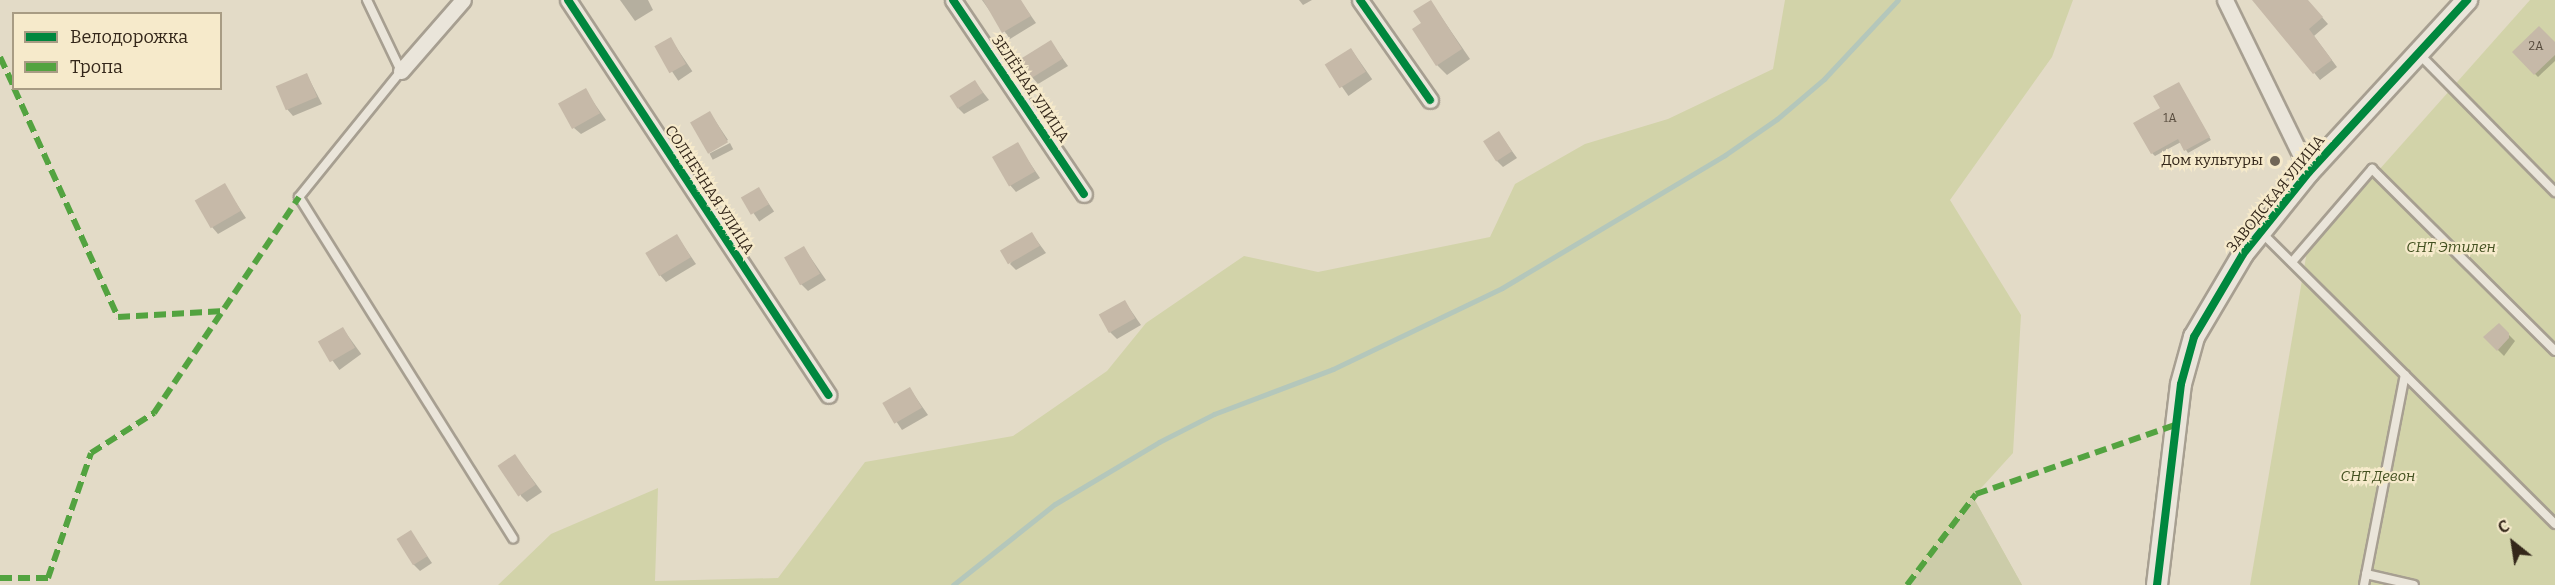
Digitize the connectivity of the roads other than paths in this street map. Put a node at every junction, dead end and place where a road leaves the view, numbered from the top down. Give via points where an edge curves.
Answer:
1 (367, 0) edge
2 (463, 0) edge
3 (568, 0) edge
4 (953, 0) edge
5 (1360, 0) edge
6 (2225, 0) edge
7 (2467, 0) edge
8 (2418, 52) junction
9 (401, 71) junction
10 (1430, 100) dead end
11 (2309, 172) junction
12 (2555, 192) edge
13 (1084, 194) dead end
14 (2261, 232) junction
15 (2292, 262) junction
16 (2555, 351) edge
17 (2405, 375) junction
18 (828, 395) dead end
19 (2555, 524) edge
20 (513, 538) dead end
21 (2366, 573) junction
22 (2157, 585) edge
23 (2364, 585) edge
24 (2414, 585) edge

1 - 9 lane
2 - 9 street
3 - 18 street, СОЛНЕЧНАЯ УЛИЦА
4 - 13 street, ЗЕЛЁНАЯ УЛИЦА
5 - 10 street
6 - 11 street
7 - 8 street, ЗАВОДСКАЯ УЛИЦА
8 - 11 street, ЗАВОДСКАЯ УЛИЦА
8 - 12 lane
9 - 20 lane via 299,197
11 - 14 street, ЗАВОДСКАЯ УЛИЦА
14 - 15 lane
14 - 22 street, ЗАВОДСКАЯ УЛИЦА via 2243,254 2192,346 2181,384
15 - 16 lane via 2372,169
15 - 17 lane
17 - 19 lane
17 - 21 lane
21 - 23 lane
21 - 24 lane

